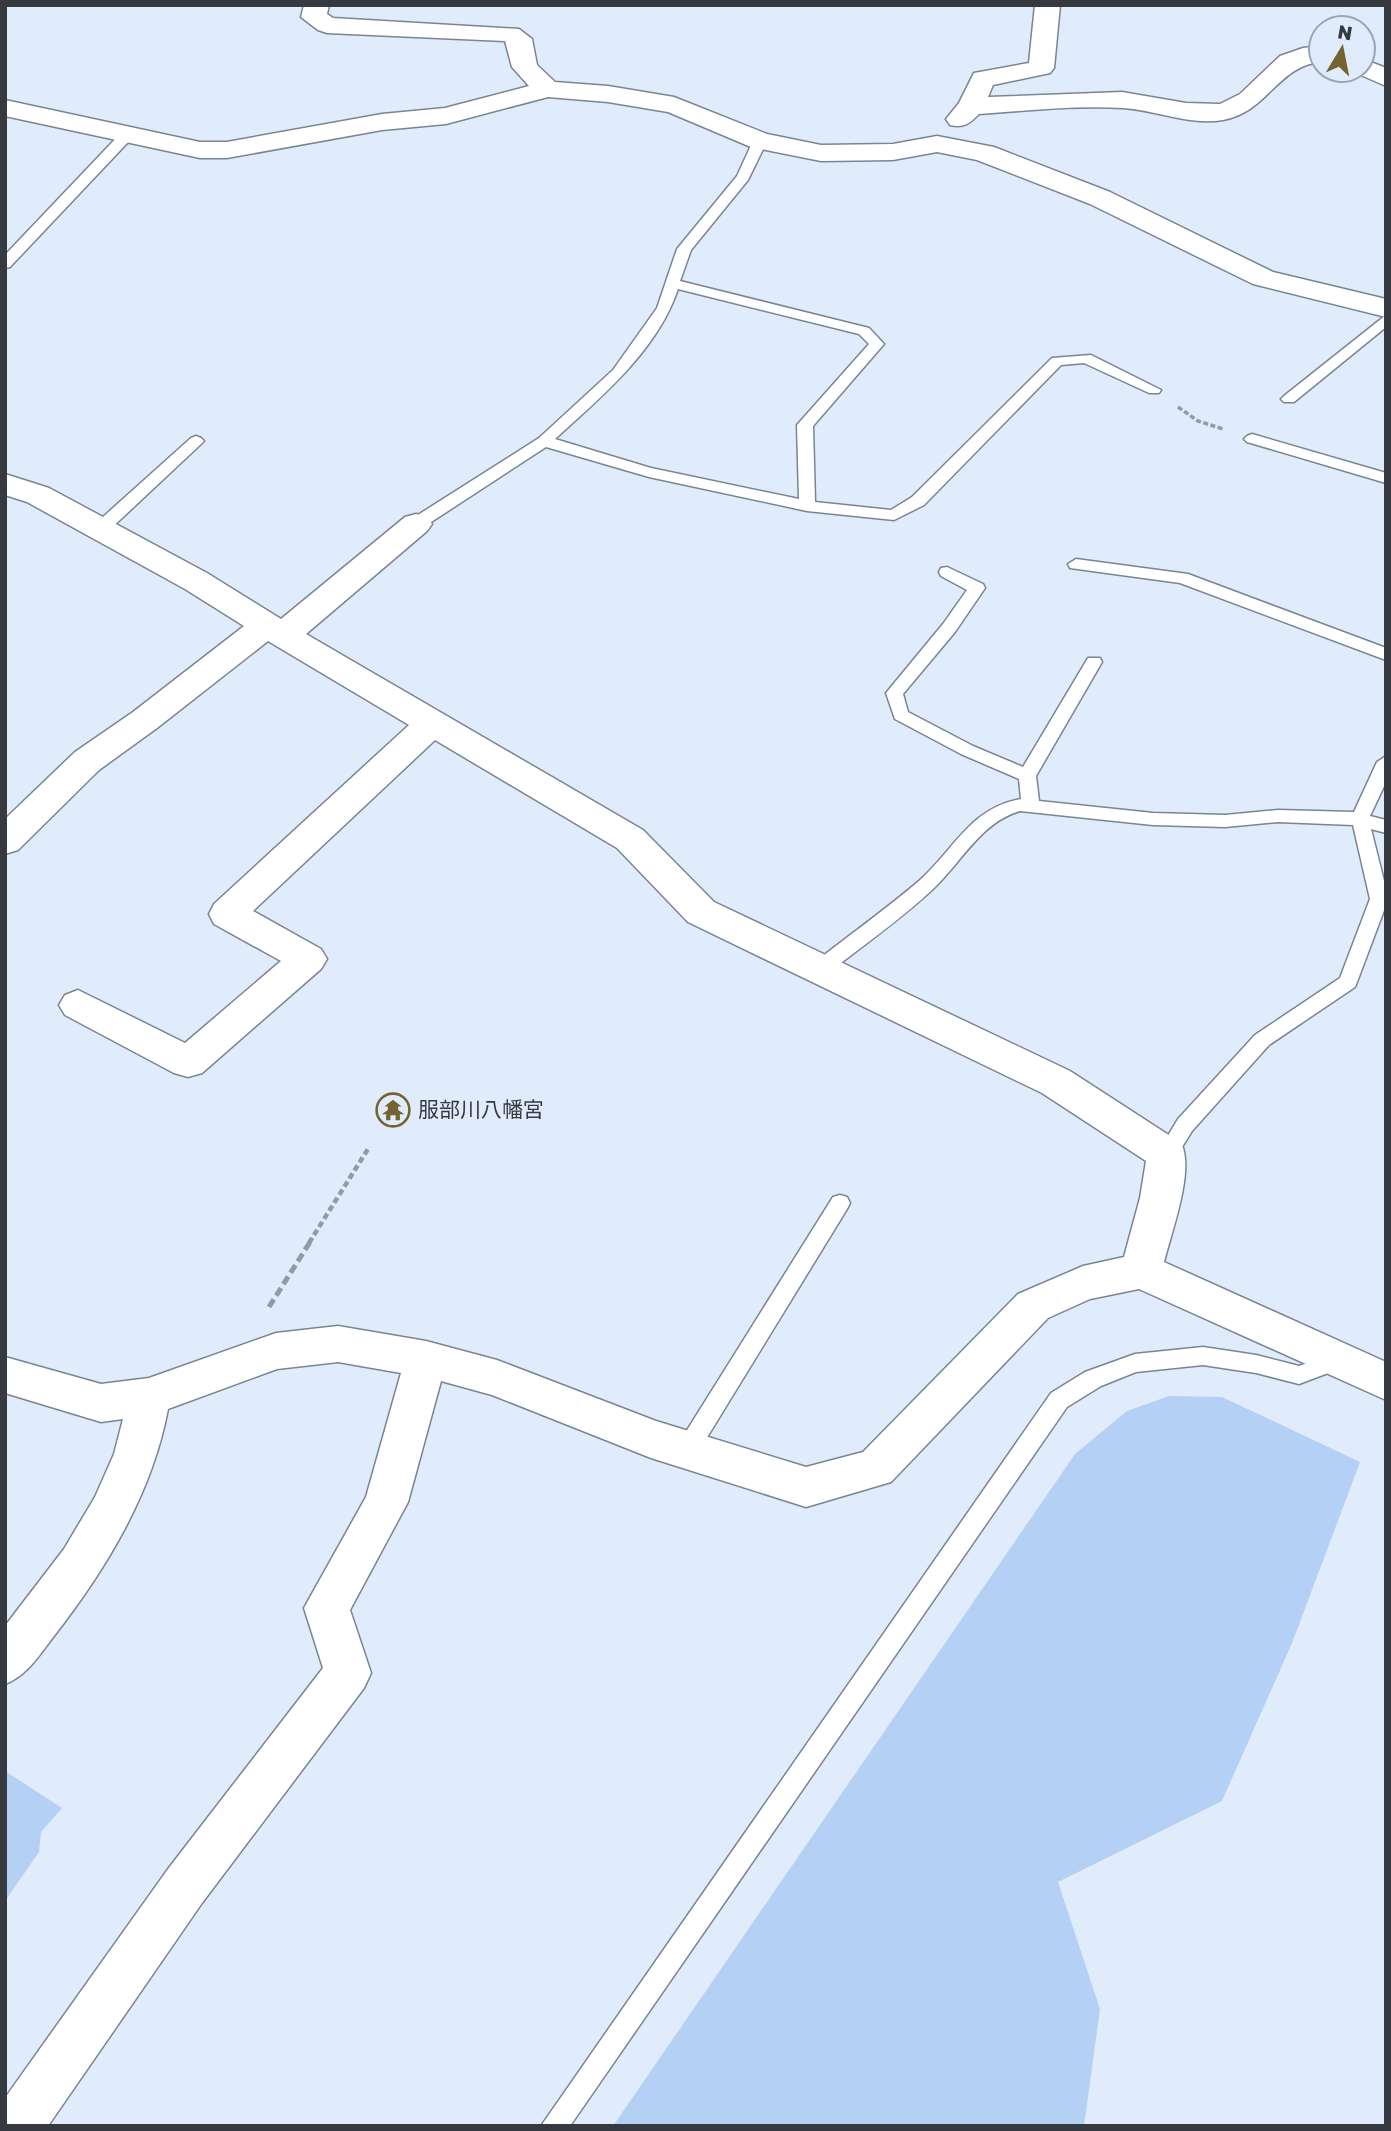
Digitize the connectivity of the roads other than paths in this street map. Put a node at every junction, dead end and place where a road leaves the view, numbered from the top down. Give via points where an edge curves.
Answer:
1 (317, 5) edge
2 (467, 5) edge
3 (1048, 5) edge
4 (455, 31) junction
5 (1307, 53) edge
6 (547, 89) junction
7 (971, 106) junction
8 (5, 108) edge
9 (126, 136) junction
10 (760, 141) junction
11 (937, 144) junction
12 (5, 264) edge
13 (673, 283) junction
14 (1386, 309) edge
15 (1386, 319) edge
16 (1154, 390) road end
17 (1289, 399) dead end
18 (1252, 439) road end
19 (196, 441) dead end
20 (544, 442) junction
21 (1386, 478) edge
22 (5, 484) edge
23 (807, 506) junction
24 (416, 524) joint
25 (100, 529) junction
26 (1076, 564) dead end
27 (947, 572) dead end
28 (276, 630) junction
29 (1386, 654) edge
30 (1094, 662) dead end
31 (432, 723) junction
32 (1386, 762) edge
33 (1027, 776) junction
34 (1031, 806) junction
35 (1360, 819) junction
36 (1386, 827) edge
37 (5, 841) edge
38 (820, 970) junction
39 (78, 1005) dead end
40 (1167, 1154) junction
41 (840, 1203) dead end
42 (1141, 1271) junction
43 (426, 1359) junction
44 (1337, 1361) junction
45 (5, 1375) edge
46 (1386, 1382) edge
47 (149, 1397) junction
48 (687, 1450) junction
49 (5, 1662) edge
50 (5, 2119) edge
51 (15, 2126) edge
52 (554, 2126) edge

1 - 4 street via 314,17 327,25
2 - 4 street
3 - 7 street via 1041,68 983,79
4 - 6 street via 510,34 519,40 525,67
5 - 7 street via 1288,59 1245,102 1225,112 1119,100
6 - 9 street via 446,116 382,122 227,150 200,150
6 - 10 street via 674,105
7 - 11 street
8 - 9 street
9 - 12 lane
10 - 11 street via 821,153 893,152
10 - 13 lane via 743,177 684,249
11 - 14 street via 984,153 1100,198 1263,278
13 - 20 lane via 664,308 618,373
13 - 23 lane via 864,331 877,344 805,425
15 - 17 lane
16 - 23 lane via 1086,358 1057,361 918,501 894,515
18 - 21 lane
19 - 25 lane
20 - 23 lane via 649,472
20 - 24 lane
22 - 25 street via 38,495
24 - 28 street
25 - 28 street
26 - 29 lane via 1182,578
27 - 33 lane via 977,588 894,693 901,715
28 - 31 street
28 - 37 street via 87,761
30 - 33 lane
31 - 38 street via 629,839 701,912
31 - 39 street via 227,914 308,959 188,1062
32 - 35 lane
33 - 34 lane
34 - 35 lane via 1153,819
34 - 38 lane via 998,811 927,884
35 - 36 lane
35 - 40 lane via 1379,899 1348,982 1262,1040 1185,1125
38 - 40 street via 1056,1082
40 - 42 street
41 - 48 lane
42 - 44 street
42 - 48 street via 1083,1283 1033,1306 876,1468 806,1487
43 - 47 street via 338,1344 276,1351
43 - 48 street via 497,1378
43 - 51 street via 386,1502 327,1608 348,1673 185,1886
44 - 46 street
44 - 52 lane via 1299,1375 1202,1356 1135,1363 1093,1379 1059,1400
45 - 47 street via 102,1403
47 - 49 street via 136,1454 102,1530 47,1611
50 - 51 street

